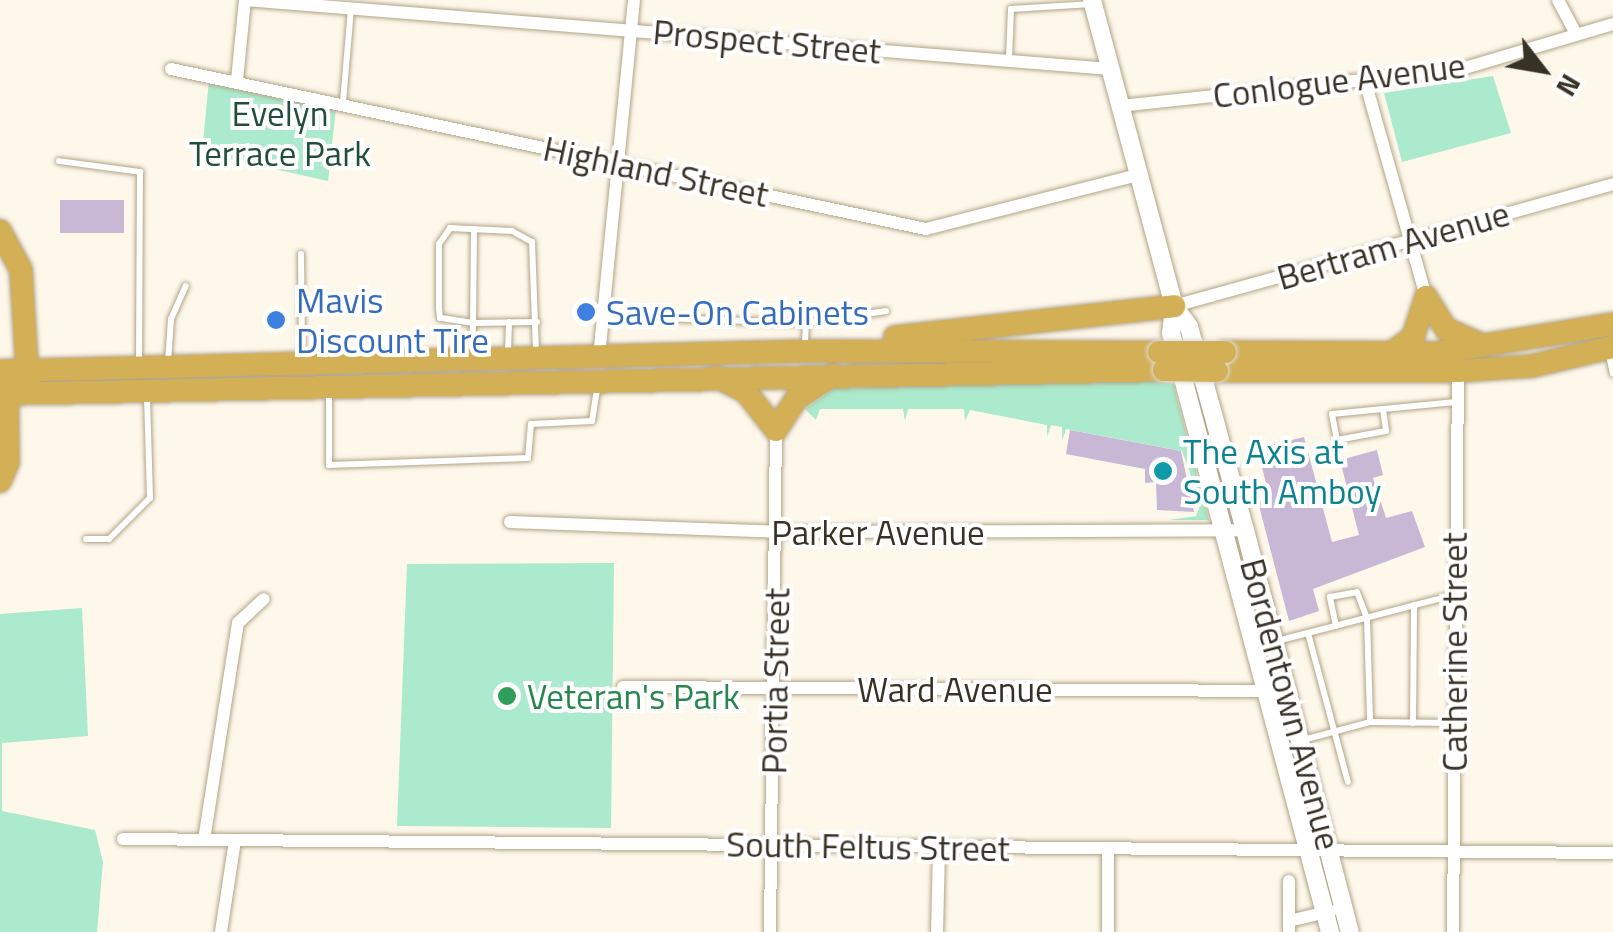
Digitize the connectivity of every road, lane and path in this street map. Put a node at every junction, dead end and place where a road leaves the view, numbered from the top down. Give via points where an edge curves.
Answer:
1 (244, 0) edge
2 (634, 0) edge
3 (1558, 0) edge
4 (1092, 2) edge
5 (351, 8) junction
6 (1613, 24) edge
7 (632, 30) junction
8 (1576, 34) junction
9 (1008, 60) junction
10 (171, 69) dead end
11 (1110, 69) junction
12 (237, 80) junction
13 (1365, 81) junction
14 (343, 102) junction
15 (1120, 106) junction
16 (59, 162) dead end
17 (622, 164) junction
18 (1138, 175) junction
19 (1613, 184) edge
20 (474, 228) junction
21 (0, 231) edge
22 (1410, 239) junction
23 (301, 254) dead end
24 (186, 286) dead end
25 (1426, 297) junction
26 (1174, 306) junction
27 (886, 310) dead end
28 (602, 316) junction
29 (509, 322) junction
30 (537, 322) junction
31 (473, 323) junction
32 (806, 323) junction
33 (1613, 324) edge
34 (1498, 346) junction
35 (1610, 348) edge
36 (805, 350) junction
37 (1388, 356) junction
38 (536, 359) junction
39 (471, 360) junction
40 (508, 360) junction
41 (1162, 361) junction
42 (1221, 362) junction
43 (302, 365) junction
44 (168, 368) junction
45 (598, 369) junction
46 (1458, 371) junction
47 (835, 373) junction
48 (1613, 374) edge
49 (716, 376) junction
50 (143, 379) junction
51 (10, 380) edge
52 (328, 384) junction
53 (1456, 402) junction
54 (1384, 409) junction
55 (776, 430) junction
56 (1198, 430) junction
57 (1218, 430) junction
58 (0, 481) edge
59 (510, 522) dead end
60 (1245, 530) junction
61 (777, 532) junction
62 (1225, 534) junction
63 (86, 539) dead end
64 (1455, 594) junction
65 (264, 599) dead end
66 (1414, 605) junction
67 (1368, 618) junction
68 (1336, 626) junction
69 (1308, 634) junction
70 (1274, 642) junction
71 (623, 687) dead end
72 (774, 688) junction
73 (1263, 691) junction
74 (1287, 691) junction
75 (1370, 722) junction
76 (1413, 722) junction
77 (1454, 724) junction
78 (1336, 730) junction
79 (1300, 740) junction
80 (1348, 782) dead end
81 (123, 839) dead end
82 (204, 840) junction
83 (235, 840) junction
84 (772, 845) junction
85 (1108, 848) junction
86 (939, 849) junction
87 (1308, 849) junction
88 (1330, 849) junction
89 (1454, 851) junction
90 (1613, 853) edge
91 (1289, 881) dead end
92 (1334, 910) junction
93 (1289, 926) edge
94 (222, 932) edge
95 (770, 932) edge
96 (938, 932) edge
97 (1108, 932) edge
98 (1330, 932) edge
99 (1350, 932) edge
100 (1453, 932) edge

1 - 5 street, Prospect Street
1 - 12 street
2 - 7 street
3 - 8 street
4 - 9 lane via 1011,9
4 - 11 street, Bordentown Avenue
5 - 7 street, Prospect Street
5 - 14 lane
6 - 8 street, Conlogue Avenue
7 - 9 street, Prospect Street
7 - 17 street
8 - 13 street, Conlogue Avenue via 1458,70
9 - 11 street, Prospect Street
10 - 12 street, Highland Street
11 - 15 street, Bordentown Avenue
12 - 14 street, Highland Street
13 - 15 street, Conlogue Avenue
13 - 22 street
14 - 17 street, Highland Street
15 - 18 street, Bordentown Avenue
16 - 50 lane via 140,172
17 - 18 street, Highland Street via 926,229
17 - 28 street
18 - 26 street, Bordentown Avenue
19 - 22 street, Bertram Avenue
20 - 30 lane via 512,231 532,242
20 - 31 lane
20 - 31 lane via 443,231 439,274 440,318
21 - 51 highway via 22,270
22 - 25 street
22 - 26 street, Bertram Avenue
23 - 43 lane
24 - 44 lane via 171,319
25 - 34 highway via 1456,337
25 - 37 highway via 1412,337
26 - 36 highway
26 - 56 street, Bordentown Avenue via 1171,333
26 - 57 street, Bordentown Avenue via 1188,326
27 - 32 lane
28 - 32 lane
28 - 45 street
29 - 30 lane
29 - 31 lane
29 - 40 lane
30 - 38 lane
31 - 39 lane
32 - 36 lane
33 - 34 highway
34 - 37 highway
35 - 46 highway via 1532,366
35 - 48 lane
36 - 41 highway
36 - 45 highway
37 - 42 highway
38 - 40 highway
38 - 45 highway
39 - 40 highway
39 - 43 highway
41 - 42 highway, bridge
41 - 47 highway
42 - 46 highway
43 - 44 highway
44 - 50 highway
45 - 49 highway
45 - 52 highway
45 - 52 lane via 596,418 531,424 528,458 329,466
46 - 53 street, Catherine Street
47 - 49 highway
47 - 55 highway via 796,399
49 - 55 highway via 746,392
50 - 51 highway
50 - 52 highway
50 - 63 lane via 150,498 109,539
51 - 58 highway via 8,462
53 - 54 lane
53 - 64 street, Catherine Street
54 - 54 lane via 1332,414 1337,440 1386,431
55 - 61 street, Portia Street
56 - 57 street
56 - 62 street, Bordentown Avenue
57 - 60 street, Bordentown Avenue
59 - 61 street, Parker Avenue
60 - 62 street, Parker Avenue
60 - 70 street, Bordentown Avenue
61 - 62 street, Parker Avenue
61 - 72 street, Portia Street
62 - 73 street, Bordentown Avenue
64 - 66 lane
64 - 77 street, Catherine Street
65 - 82 street via 238,623
66 - 67 lane
66 - 76 lane
67 - 68 lane
67 - 68 lane via 1356,592 1334,594
67 - 75 lane
68 - 69 lane
69 - 70 lane
69 - 78 lane
70 - 74 street, Bordentown Avenue
71 - 72 street, Ward Avenue
72 - 73 street, Ward Avenue
72 - 84 street, Portia Street
73 - 74 street, Ward Avenue
73 - 87 street, Bordentown Avenue
74 - 79 street, Bordentown Avenue
75 - 76 lane
75 - 78 lane
76 - 77 lane
77 - 89 street, Catherine Street
78 - 79 lane
78 - 80 lane
79 - 88 street, Bordentown Avenue
81 - 82 street, South Feltus Street
82 - 83 street, South Feltus Street
83 - 84 street, South Feltus Street
83 - 94 street
84 - 86 street, South Feltus Street
84 - 95 street, Portia Street
85 - 86 street, South Feltus Street
85 - 87 street, South Feltus Street
85 - 97 street
86 - 96 street
87 - 88 street, South Feltus Street
87 - 92 street, Bordentown Avenue
88 - 89 street, South Feltus Street
88 - 92 street, Bordentown Avenue
89 - 90 street, South Feltus Street
89 - 100 street, Catherine Street
91 - 93 street
92 - 93 street
92 - 98 street, Bordentown Avenue
92 - 99 street, Bordentown Avenue

